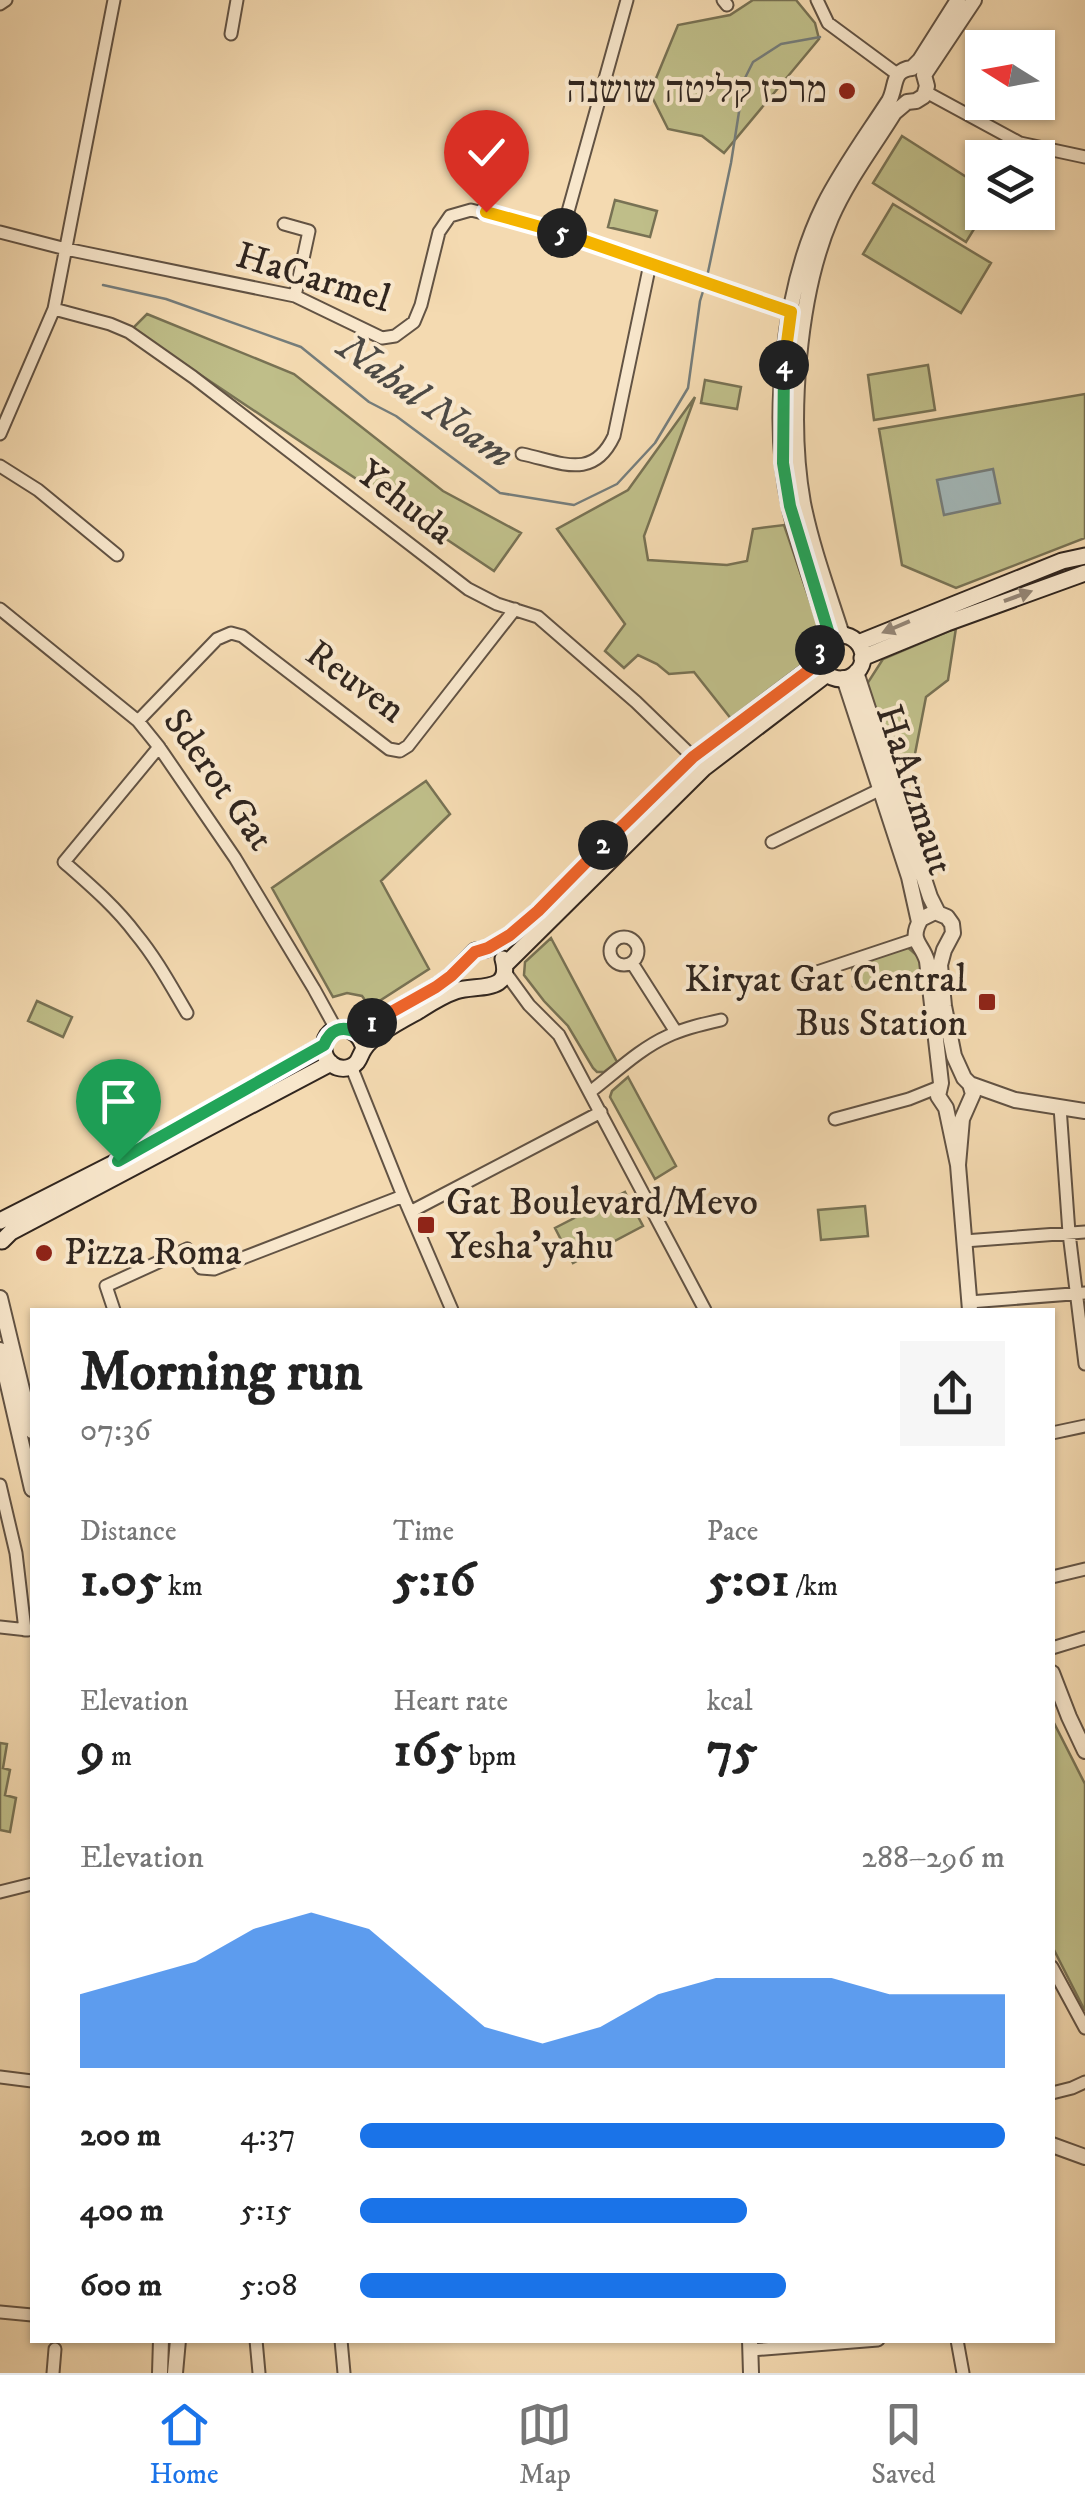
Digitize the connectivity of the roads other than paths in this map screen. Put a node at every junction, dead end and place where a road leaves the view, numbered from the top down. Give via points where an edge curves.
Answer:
1 (114, 0) edge
2 (237, 0) edge
3 (627, 0) edge
4 (817, 0) edge
5 (958, 0) edge
6 (974, 0) edge
7 (231, 34) dead end
8 (918, 72) junction
9 (897, 74) junction
10 (926, 92) junction
11 (901, 96) junction
12 (1085, 157) edge
13 (284, 224) dead end
14 (0, 232) edge
15 (562, 233) junction
16 (66, 249) junction
17 (650, 264) junction
18 (295, 296) junction
19 (54, 309) junction
20 (798, 315) junction
21 (0, 434) edge
22 (522, 454) dead end
23 (0, 466) edge
24 (117, 555) dead end
25 (1085, 556) edge
26 (1085, 574) edge
27 (0, 609) edge
28 (516, 609) junction
29 (836, 636) junction
30 (844, 665) junction
31 (138, 721) junction
32 (159, 747) junction
33 (698, 762) junction
34 (881, 789) junction
35 (772, 842) dead end
36 (938, 913) junction
37 (919, 922) junction
38 (920, 945) junction
39 (488, 948) junction
40 (944, 950) junction
41 (467, 961) junction
42 (632, 963) dead end
43 (505, 968) junction
44 (806, 976) dead end
45 (486, 986) junction
46 (529, 1005) junction
47 (187, 1013) dead end
48 (721, 1020) dead end
49 (336, 1030) junction
50 (356, 1032) junction
51 (676, 1032) junction
52 (324, 1045) junction
53 (364, 1049) junction
54 (330, 1063) junction
55 (352, 1066) junction
56 (967, 1081) junction
57 (940, 1085) junction
58 (590, 1092) junction
59 (909, 1099) junction
60 (1015, 1100) junction
61 (968, 1105) junction
62 (944, 1106) junction
63 (1060, 1108) junction
64 (1085, 1111) edge
65 (601, 1112) junction
66 (835, 1120) dead end
67 (958, 1165) junction
68 (403, 1196) junction
69 (410, 1212) junction
70 (0, 1222) edge
71 (1085, 1232) edge
72 (1069, 1233) junction
73 (1, 1240) edge
74 (964, 1241) junction
75 (1080, 1293) edge
76 (0, 1298) edge
77 (969, 1306) edge
78 (113, 1308) edge
79 (451, 1308) edge
80 (702, 1308) edge
81 (0, 1350) edge
82 (1085, 1364) edge
83 (30, 1423) edge
84 (1085, 1426) edge
85 (1055, 1432) edge
86 (30, 1480) edge
87 (0, 1485) edge
88 (1085, 1569) edge
89 (1055, 1575) edge
90 (0, 1627) edge
91 (29, 1630) edge
92 (1085, 1638) edge
93 (1055, 1647) edge
94 (1055, 1681) edge
95 (1085, 1751) edge
96 (30, 1884) edge
97 (0, 1892) edge
98 (1055, 1973) edge
99 (1085, 2028) edge
100 (0, 2077) edge
101 (30, 2081) edge
102 (1085, 2082) edge
103 (1055, 2091) edge
104 (1055, 2146) edge
105 (1085, 2158) edge
106 (0, 2312) edge
107 (30, 2315) edge
108 (162, 2343) edge
109 (175, 2343) edge
110 (256, 2343) edge
111 (340, 2343) edge
112 (792, 2343) edge
113 (958, 2343) edge
114 (751, 2345) edge
115 (55, 2349) dead end
116 (53, 2373) edge
117 (160, 2373) edge
118 (176, 2373) edge
119 (259, 2373) edge
120 (344, 2373) edge
121 (751, 2373) edge
122 (963, 2373) edge

1 - 16 street
2 - 7 street
3 - 15 street
4 - 9 street via 828,22
5 - 8 street
6 - 8 street
8 - 9 street via 907,68
8 - 10 street via 927,80
9 - 11 street
10 - 11 street via 920,99
10 - 12 street via 1020,142
11 - 20 street via 822,208 803,258
13 - 18 street via 309,231
14 - 16 street, HaCarmel
15 - 17 street, HaCarmel
15 - 18 street, HaCarmel via 486,212 456,213 440,232 414,322 395,336 382,338
16 - 18 street, HaCarmel
16 - 19 street
17 - 20 street, HaCarmel
17 - 22 street via 608,447 592,464
19 - 21 street
19 - 28 street, Yehuda via 129,332 468,589
20 - 29 street via 783,372 783,463 791,514
23 - 24 street
25 -> 30 main road
30 -> 26 main road
27 - 31 street, Sderot Gat
28 - 31 street, Reuven via 400,751 231,633 217,639
28 - 33 street, Yehuda via 538,617
29 - 30 main road
29 - 30 main road via 822,646
30 - 33 main road
30 - 34 street, HaAtzmaut
30 - 36 street, HaAtzmaut
31 - 32 street, Sderot Gat
32 - 47 street via 64,862 135,932
32 - 49 street, Sderot Gat via 236,858
33 - 39 main road via 538,911
33 - 43 main road
34 - 35 street
34 - 37 street, HaAtzmaut
36 - 37 street
36 - 40 street via 953,928
37 - 38 street
38 - 40 street via 932,954
38 - 44 street
38 - 57 street
39 - 41 main road
39 - 43 main road
40 - 56 street via 944,1006 954,1056
41 - 45 main road via 470,980
41 - 50 main road via 436,987
42 - 51 street
43 - 45 main road via 502,978
43 - 46 street
45 - 46 street
45 - 53 main road via 441,998
46 - 58 street via 559,1035
48 - 51 street
49 - 50 main road
49 - 52 main road
50 - 53 main road
51 - 58 street
52 - 54 main road
52 - 70 main road
53 - 55 main road
54 - 55 main road
54 - 73 main road
55 - 68 street
56 - 57 street via 954,1076
56 - 60 street
56 - 61 street via 973,1094
57 - 59 street
57 - 62 street
58 - 65 street
59 - 62 street
59 - 66 street
60 - 61 street
60 - 63 street
61 - 62 street via 956,1111
61 - 67 street
62 - 67 street
63 - 64 street
63 - 72 street
65 - 69 street
65 - 80 street
67 - 74 street
68 - 69 street
68 - 78 street via 214,1269 201,1268 187,1249 106,1286
69 - 79 street
71 - 72 street
72 - 74 street
72 - 75 street
74 - 77 street
75 - 77 street
75 - 82 street
76 - 83 street
81 - 86 street
84 - 85 street
87 - 91 street
88 - 89 street
90 - 91 street
92 - 93 street
94 - 95 street
96 - 97 street
98 - 99 street
100 - 101 street
102 - 103 street
104 - 105 street
106 - 107 street
108 - 117 street
109 - 118 street
110 - 119 street
111 - 120 street
112 - 114 street
113 - 122 street
114 - 121 street
115 - 116 street

